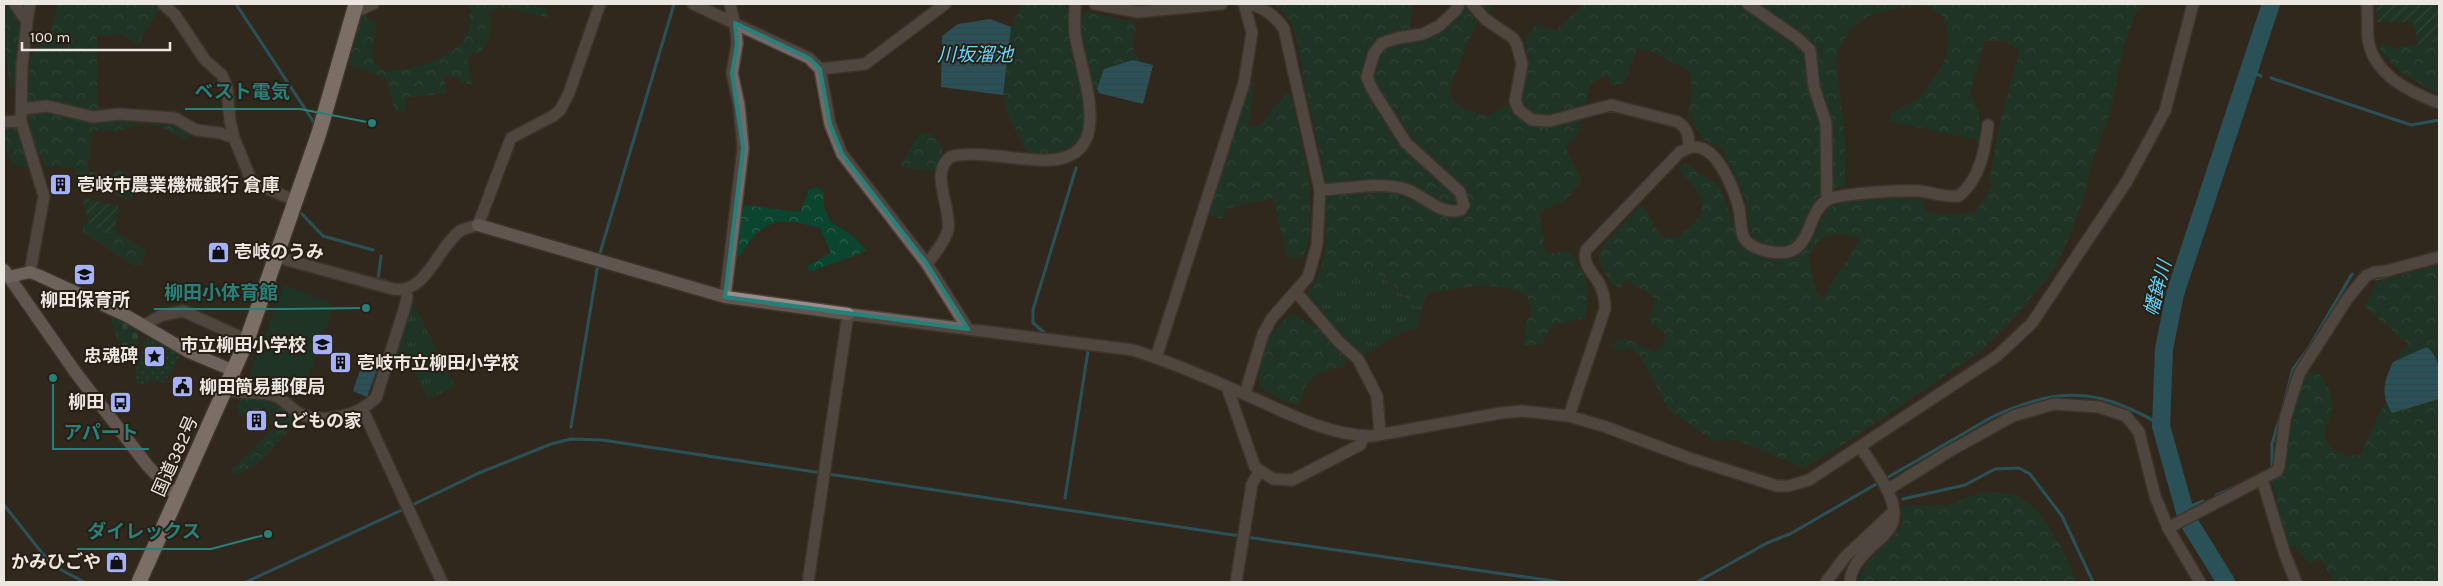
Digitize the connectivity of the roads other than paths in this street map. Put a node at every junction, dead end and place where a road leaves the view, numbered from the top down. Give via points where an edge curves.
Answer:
1 (15, 4) edge
2 (30, 4) edge
3 (163, 4) edge
4 (373, 4) edge
5 (600, 4) edge
6 (693, 4) edge
7 (730, 4) edge
8 (945, 4) edge
9 (1075, 4) edge
10 (1095, 4) edge
11 (1222, 4) edge
12 (1244, 4) edge
13 (1248, 4) edge
14 (1459, 4) edge
15 (1472, 4) edge
16 (1748, 4) edge
17 (2193, 4) edge
18 (2367, 4) edge
19 (356, 6) edge
20 (27, 21) junction
21 (735, 23) junction
22 (820, 68) junction
23 (2439, 103) edge
24 (21, 115) junction
25 (4, 122) edge
26 (1988, 125) dead end
27 (234, 138) junction
28 (1689, 148) junction
29 (1320, 190) junction
30 (1827, 200) junction
31 (296, 201) junction
32 (478, 225) junction
33 (276, 257) junction
34 (2439, 258) edge
35 (927, 264) junction
36 (30, 272) junction
37 (7, 277) edge
38 (406, 290) junction
39 (1296, 292) junction
40 (725, 297) junction
41 (848, 314) junction
42 (144, 326) junction
43 (968, 330) junction
44 (247, 340) junction
45 (1156, 358) junction
46 (234, 371) junction
47 (1227, 387) junction
48 (226, 389) junction
49 (1245, 394) junction
50 (362, 408) junction
51 (1569, 416) junction
52 (1380, 434) junction
53 (1364, 436) junction
54 (1861, 448) junction
55 (1259, 472) junction
56 (2262, 479) junction
57 (1886, 487) junction
58 (177, 497) junction
59 (1894, 511) junction
60 (2170, 526) junction
61 (139, 582) edge
62 (442, 582) edge
63 (808, 582) edge
64 (1236, 582) edge
65 (1826, 582) edge
66 (1850, 582) edge
67 (2200, 582) edge
68 (2296, 582) edge

1 - 20 street
2 - 20 street
3 - 27 street via 175,15 205,60 222,74
4 - 19 street via 362,9
5 - 32 street via 560,110 511,138
6 - 21 street
7 - 21 street
8 - 22 street via 865,64
9 - 35 street via 1075,34 1091,114 1087,139 1075,153 1058,160 966,154 950,157 942,168 941,179 948,209 948,231
10 - 11 street via 1138,12
12 - 45 street via 1252,33 1244,84
13 - 29 street via 1278,19 1284,29
14 - 29 street via 1438,26 1423,34 1382,43 1374,53 1367,77 1406,143 1460,192 1464,205 1452,212 1441,210 1402,188 1377,186
15 - 28 street via 1485,19 1513,38 1522,64 1515,101 1526,116 1541,122 1611,106 1624,107 1678,122 1688,135
16 - 30 street via 1810,50 1814,87 1826,123
17 - 54 street via 2165,111 2127,181 2032,323 1997,356
18 - 23 street via 2370,48 2383,70 2404,87
19 - 31 highway, 国道382号
20 - 24 street
21 - 22 street via 809,58
21 - 40 street via 737,44 732,72 740,105 743,148
22 - 35 street via 830,124 842,154
24 - 25 street
24 - 27 street via 47,106 93,117 132,114 175,118 196,130
24 - 36 street via 44,196
26 - 30 street via 1983,158 1972,181 1959,196 1947,198 1930,193 1892,192
27 - 31 street via 252,182
28 - 30 street via 1702,148 1716,159 1733,190 1744,238 1759,249 1772,252 1797,247 1806,238
28 - 51 street via 1680,152 1647,184 1586,250 1585,263 1600,285 1605,309
29 - 39 street via 1317,245 1308,277
31 - 33 highway, 国道382号
32 - 38 street via 462,230 452,238 430,269
32 - 40 street
33 - 38 street
33 - 44 highway, 国道382号
34 - 56 street via 2366,276 2347,299 2299,374 2285,419 2279,466 2277,471
35 - 43 street
36 - 37 main road
36 - 42 main road
37 - 58 street via 82,381 147,465
38 - 50 street via 404,310 376,398
39 - 49 street via 1272,318 1263,334
39 - 52 street via 1358,360 1377,396
40 - 41 street
41 - 43 street
41 - 63 street
42 - 44 street via 160,316 183,312
42 - 46 main road via 189,352
43 - 45 street via 1115,348
44 - 46 highway, 国道382号
45 - 47 street
46 - 48 highway, 国道382号
47 - 49 street
47 - 55 street via 1248,450
48 - 50 street via 235,393 274,395 300,414 326,418 334,419
48 - 58 highway, 国道382号
49 - 53 street via 1324,427
50 - 62 street
51 - 52 street via 1522,411 1501,413
51 - 54 street via 1777,486 1809,480
52 - 53 street
53 - 55 street via 1360,445 1292,480 1273,479
54 - 57 street
55 - 64 street via 1252,484
56 - 60 street
56 - 68 street
57 - 59 street
57 - 60 street via 2013,416 2054,404 2099,406 2126,416 2139,432 2155,496
58 - 61 highway, 国道382号
59 - 65 street via 1845,557
59 - 66 street via 1889,529 1856,562
60 - 67 street

